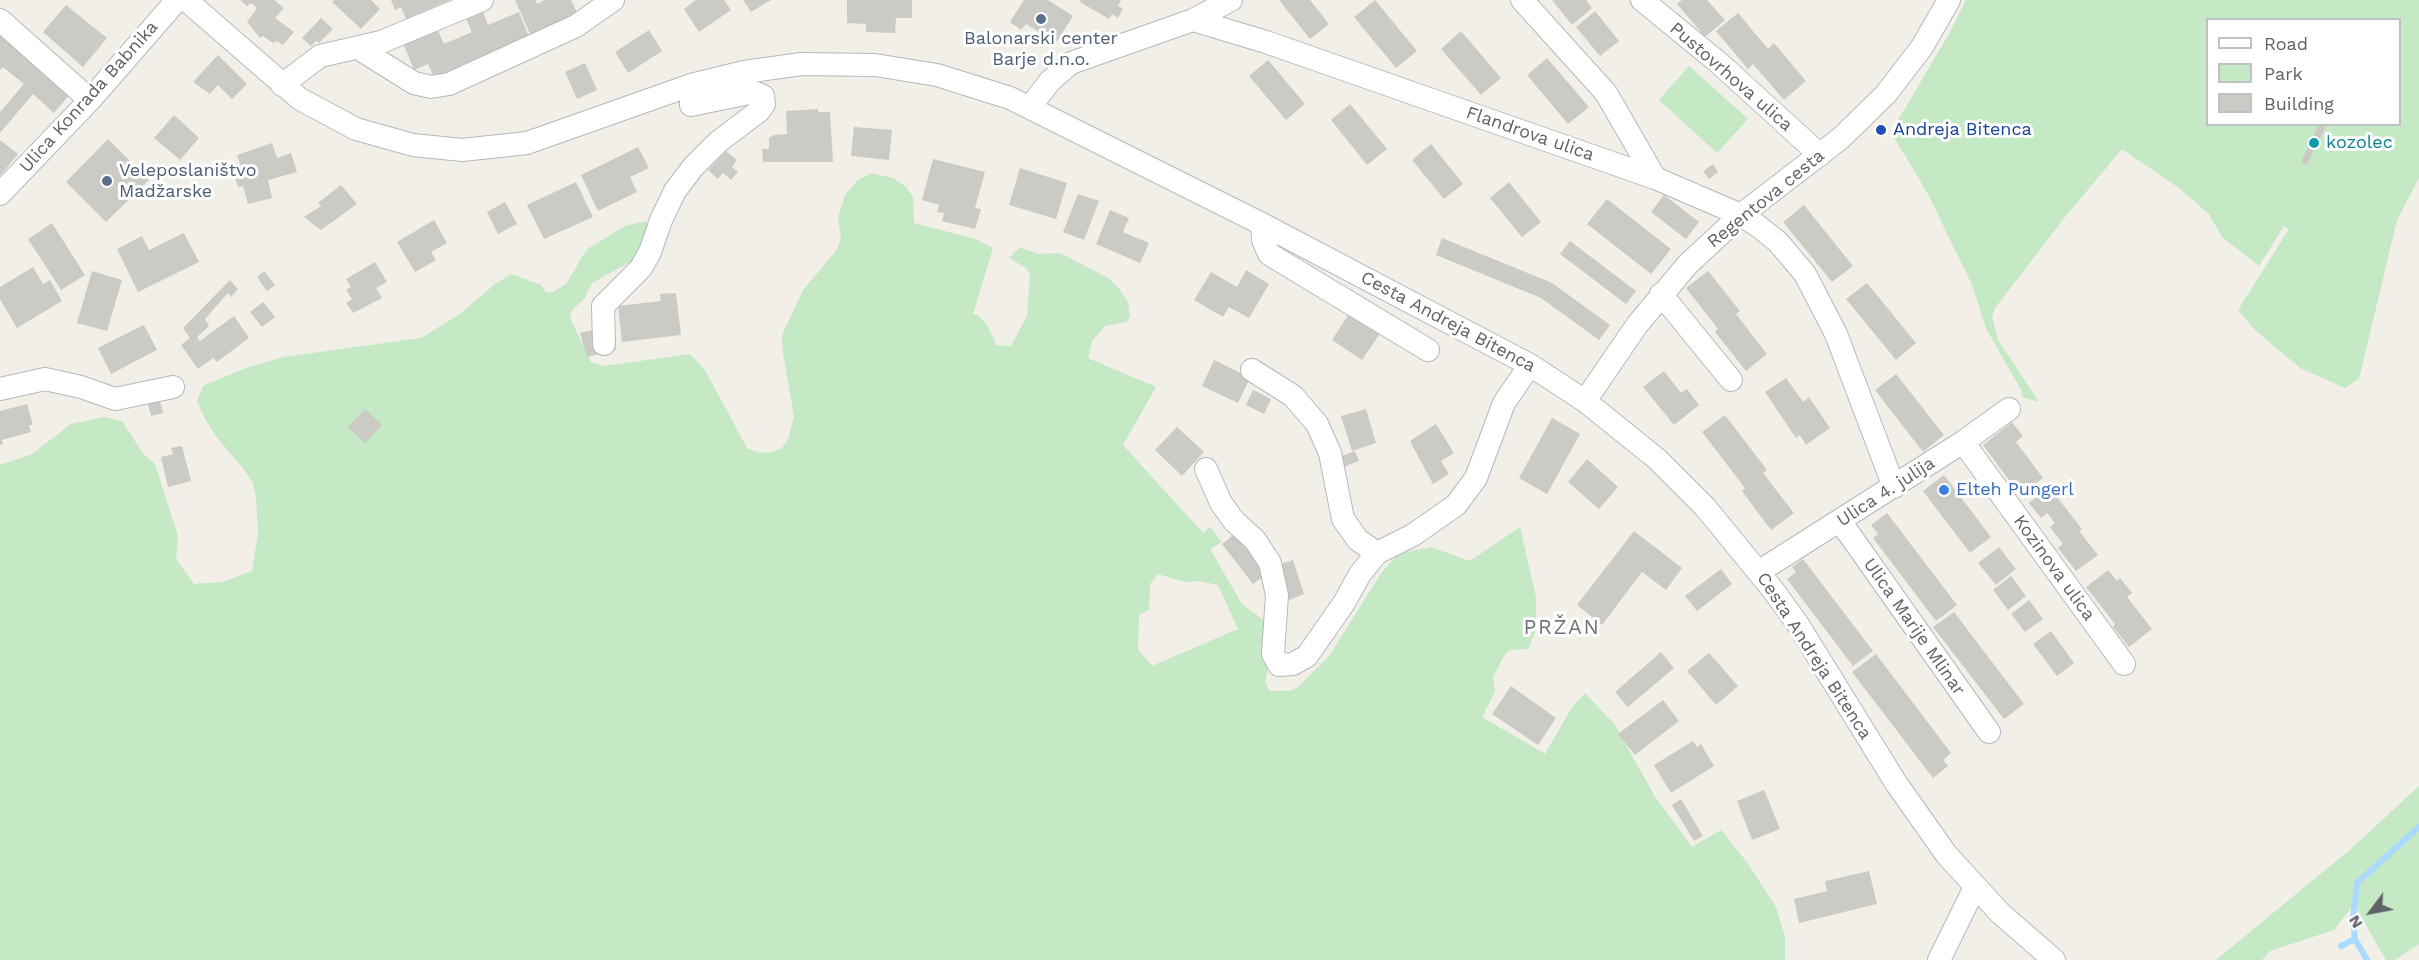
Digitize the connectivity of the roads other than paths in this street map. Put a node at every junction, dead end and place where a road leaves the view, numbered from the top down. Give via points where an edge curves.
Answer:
1 (177, 0) edge
2 (186, 0) edge
3 (482, 0) edge
4 (613, 0) edge
5 (1231, 0) edge
6 (1522, 0) edge
7 (1642, 0) edge
8 (1949, 0) edge
9 (0, 20) edge
10 (1193, 20) junction
11 (358, 48) junction
12 (282, 85) junction
13 (691, 85) junction
14 (90, 99) junction
15 (1030, 107) junction
16 (1820, 155) junction
17 (1655, 178) junction
18 (0, 194) edge
19 (1741, 215) junction
20 (1262, 224) junction
21 (1661, 294) junction
22 (604, 344) dead end
23 (1428, 350) dead end
24 (1530, 365) junction
25 (1252, 370) dead end
26 (1731, 380) dead end
27 (173, 387) dead end
28 (0, 389) edge
29 (1585, 401) junction
30 (2009, 409) dead end
31 (1963, 442) junction
32 (1206, 469) dead end
33 (1894, 487) junction
34 (1840, 521) junction
35 (1377, 553) junction
36 (1760, 571) junction
37 (2124, 664) dead end
38 (1989, 732) dead end
39 (1975, 887) junction
40 (1939, 960) edge
41 (2054, 960) edge

1 - 14 street, Ulica Konrada Babnika
2 - 12 street, Cesta Andreja Bitenca
3 - 11 street via 402,35
4 - 11 street via 576,26 449,84 431,87 414,83
5 - 10 street
6 - 17 street via 1606,93
7 - 16 street, Pustovrhova ulica via 1719,63
8 - 16 street, Regentova cesta via 1922,47 1892,87 1865,117
9 - 14 street
10 - 15 street via 1071,63 1050,81
10 - 17 street, Flandrova ulica
11 - 12 street via 320,56
12 - 13 street, Cesta Andreja Bitenca via 323,113 374,135 413,145 462,150 543,139
13 - 15 street, Cesta Andreja Bitenca via 802,64 875,65 944,76
13 - 22 street via 691,105 754,92 763,96 764,104 718,142 675,191 640,268 603,306
14 - 18 street, Ulica Konrada Babnika
15 - 20 street, Cesta Andreja Bitenca
16 - 19 street, Regentova cesta
17 - 19 street, Flandrova ulica
19 - 21 street, Regentova cesta
19 - 33 street, Flandrova ulica via 1778,242 1805,274 1836,334
20 - 23 street, Cesta Andreja Bitenca via 1269,254
20 - 24 street, Cesta Andreja Bitenca
21 - 26 street
21 - 29 street, Regentova cesta
24 - 29 street, Cesta Andreja Bitenca
24 - 35 street via 1504,403 1476,478 1456,505 1413,535
25 - 35 street via 1293,396 1317,424 1330,453 1343,519 1358,540
27 - 28 street via 115,399 45,379
29 - 36 street, Cesta Andreja Bitenca via 1677,478
30 - 31 street, Ulica 4. julija
31 - 33 street, Ulica 4. julija
31 - 37 street, Kozinova ulica
32 - 35 street via 1221,503 1256,540 1270,563 1277,595 1273,654 1279,665 1293,664 1307,656
33 - 34 street, Ulica 4. julija
34 - 36 street, Ulica 4. julija
34 - 38 street, Ulica Marije Mlinar
36 - 39 street, Cesta Andreja Bitenca via 1797,623 1918,817
39 - 40 street
39 - 41 street, Cesta Andreja Bitenca via 2032,944

